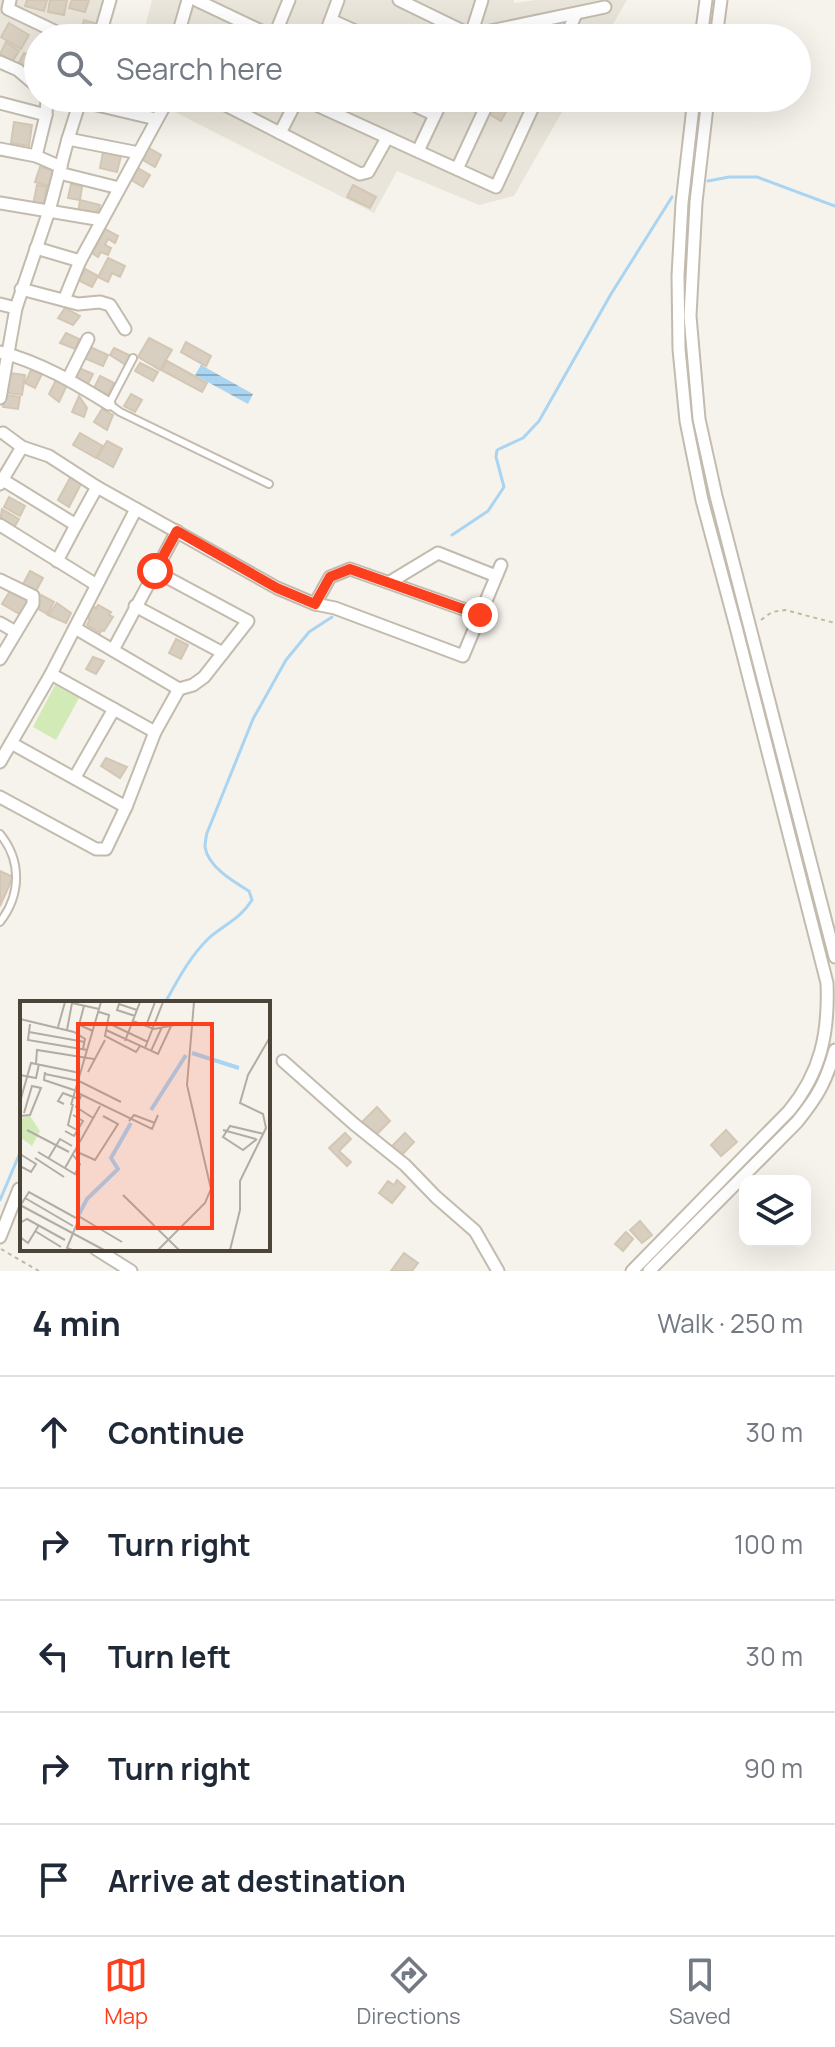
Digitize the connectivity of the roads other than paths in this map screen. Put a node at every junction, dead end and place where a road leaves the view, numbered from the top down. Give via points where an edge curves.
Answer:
1 (10, 0) edge
2 (110, 0) edge
3 (188, 0) edge
4 (196, 0) edge
5 (289, 0) edge
6 (338, 0) edge
7 (399, 0) edge
8 (430, 0) edge
9 (482, 0) edge
10 (706, 0) edge
11 (721, 0) edge
12 (605, 7) dead end
13 (426, 12) junction
14 (576, 14) junction
15 (331, 20) junction
16 (524, 23) joint
17 (40, 24) edge
18 (103, 24) edge
19 (182, 24) edge
20 (246, 24) edge
21 (280, 24) edge
22 (329, 24) edge
23 (340, 24) edge
24 (447, 24) edge
25 (474, 24) edge
26 (520, 24) edge
27 (571, 24) edge
28 (703, 24) edge
29 (718, 24) edge
30 (0, 62) edge
31 (24, 75) edge
32 (0, 103) edge
33 (24, 109) edge
34 (34, 112) edge
35 (46, 112) edge
36 (77, 112) edge
37 (130, 112) edge
38 (160, 112) edge
39 (239, 112) edge
40 (291, 112) edge
41 (330, 112) edge
42 (429, 112) edge
43 (436, 112) edge
44 (483, 112) edge
45 (531, 112) edge
46 (692, 112) edge
47 (706, 112) edge
48 (46, 115) junction
49 (435, 115) junction
50 (156, 119) junction
51 (280, 133) junction
52 (387, 138) junction
53 (68, 139) junction
54 (0, 149) edge
55 (418, 151) junction
56 (139, 153) junction
57 (36, 156) junction
58 (457, 169) junction
59 (60, 170) junction
60 (119, 188) junction
61 (2, 204) edge
62 (49, 211) junction
63 (0, 217) edge
64 (102, 220) junction
65 (36, 248) junction
66 (80, 261) junction
67 (21, 289) junction
68 (64, 300) junction
69 (0, 304) edge
70 (16, 308) junction
71 (125, 329) dead end
72 (88, 339) dead end
73 (4, 353) edge
74 (133, 358) dead end
75 (68, 379) junction
76 (0, 398) edge
77 (109, 404) junction
78 (1, 432) edge
79 (22, 447) junction
80 (2, 483) edge
81 (269, 484) dead end
82 (97, 487) junction
83 (136, 509) junction
84 (0, 525) edge
85 (76, 525) junction
86 (177, 531) junction
87 (57, 561) junction
88 (155, 571) junction
89 (0, 580) edge
90 (390, 582) junction
91 (95, 584) junction
92 (315, 604) junction
93 (135, 606) junction
94 (480, 615) junction
95 (0, 623) edge
96 (75, 628) junction
97 (16, 632) junction
98 (113, 650) junction
99 (223, 653) junction
100 (0, 659) edge
101 (51, 674) junction
102 (179, 689) junction
103 (114, 709) junction
104 (155, 732) junction
105 (11, 743) junction
106 (0, 762) edge
107 (75, 777) junction
108 (0, 797) edge
109 (126, 807) junction
110 (0, 834) edge
111 (0, 922) edge
112 (835, 957) edge
113 (835, 1050) edge
114 (283, 1061) dead end
115 (19, 1196) edge
116 (697, 1214) junction
117 (0, 1237) edge
118 (99, 1251) edge
119 (131, 1271) edge
120 (498, 1271) edge
121 (632, 1271) edge
122 (649, 1271) edge

1 - 17 street via 8,9
2 - 18 street
3 - 19 street
4 - 20 street
5 - 21 street
6 - 15 street
7 - 13 street
8 - 13 street
9 - 25 street
10 - 28 street
11 - 29 street
12 - 14 street
13 - 24 street
14 - 16 street
14 - 27 street
15 - 22 street
15 - 23 street
16 - 26 street
30 - 31 street
32 - 33 street
34 - 48 street
35 - 48 street
36 - 53 street
37 - 50 street
38 - 50 street
39 - 51 street
40 - 51 street
41 - 52 street
42 - 49 street
43 - 49 street
44 - 58 street
45 - 58 street via 496,187
46 - 116 street via 678,276 686,421 828,1002 815,1072 803,1094
47 - 112 street via 690,316 699,419
48 - 57 street
49 - 55 street
50 - 56 street
51 - 52 street via 360,174 368,172
52 - 55 street
53 - 56 street
53 - 59 street
54 - 57 street
55 - 58 street
56 - 60 street
57 - 59 street
59 - 60 street
59 - 62 street
60 - 64 street
61 - 62 street
61 - 63 street
62 - 64 street
62 - 65 street
64 - 66 street
65 - 66 street
65 - 67 street
66 - 68 street
67 - 68 street
67 - 70 street
68 - 71 street via 110,305
69 - 70 street
70 - 73 street
72 - 75 street
73 - 75 street
73 - 76 street
74 - 77 lane
75 - 77 street
77 - 81 lane
78 - 79 street
79 - 80 street
79 - 82 street via 49,456
80 - 85 street
82 - 83 street
82 - 85 street
83 - 86 street
83 - 91 street
84 - 87 street
85 - 87 street
86 - 88 street
86 - 92 street
87 - 91 street
88 - 93 street
88 - 99 street via 248,621
89 - 97 street via 33,596
90 - 92 street via 350,569 330,577
90 - 94 street
90 - 94 street via 438,553 498,570
91 - 96 street
92 - 94 street via 463,656
93 - 98 street
93 - 99 street
95 - 97 street
96 - 98 street
96 - 101 street
97 - 100 street
98 - 102 street
99 - 102 street via 204,677
101 - 103 street
101 - 105 street
102 - 104 street
103 - 104 street
103 - 107 street
104 - 109 street
105 - 106 street
105 - 107 street
107 - 109 street
108 - 109 street via 96,849 106,849
110 - 111 lane via 14,858 17,881
113 - 116 street via 817,1098 797,1122
114 - 120 street via 475,1231
115 - 117 street
116 - 121 street
116 - 122 street
118 - 119 street

